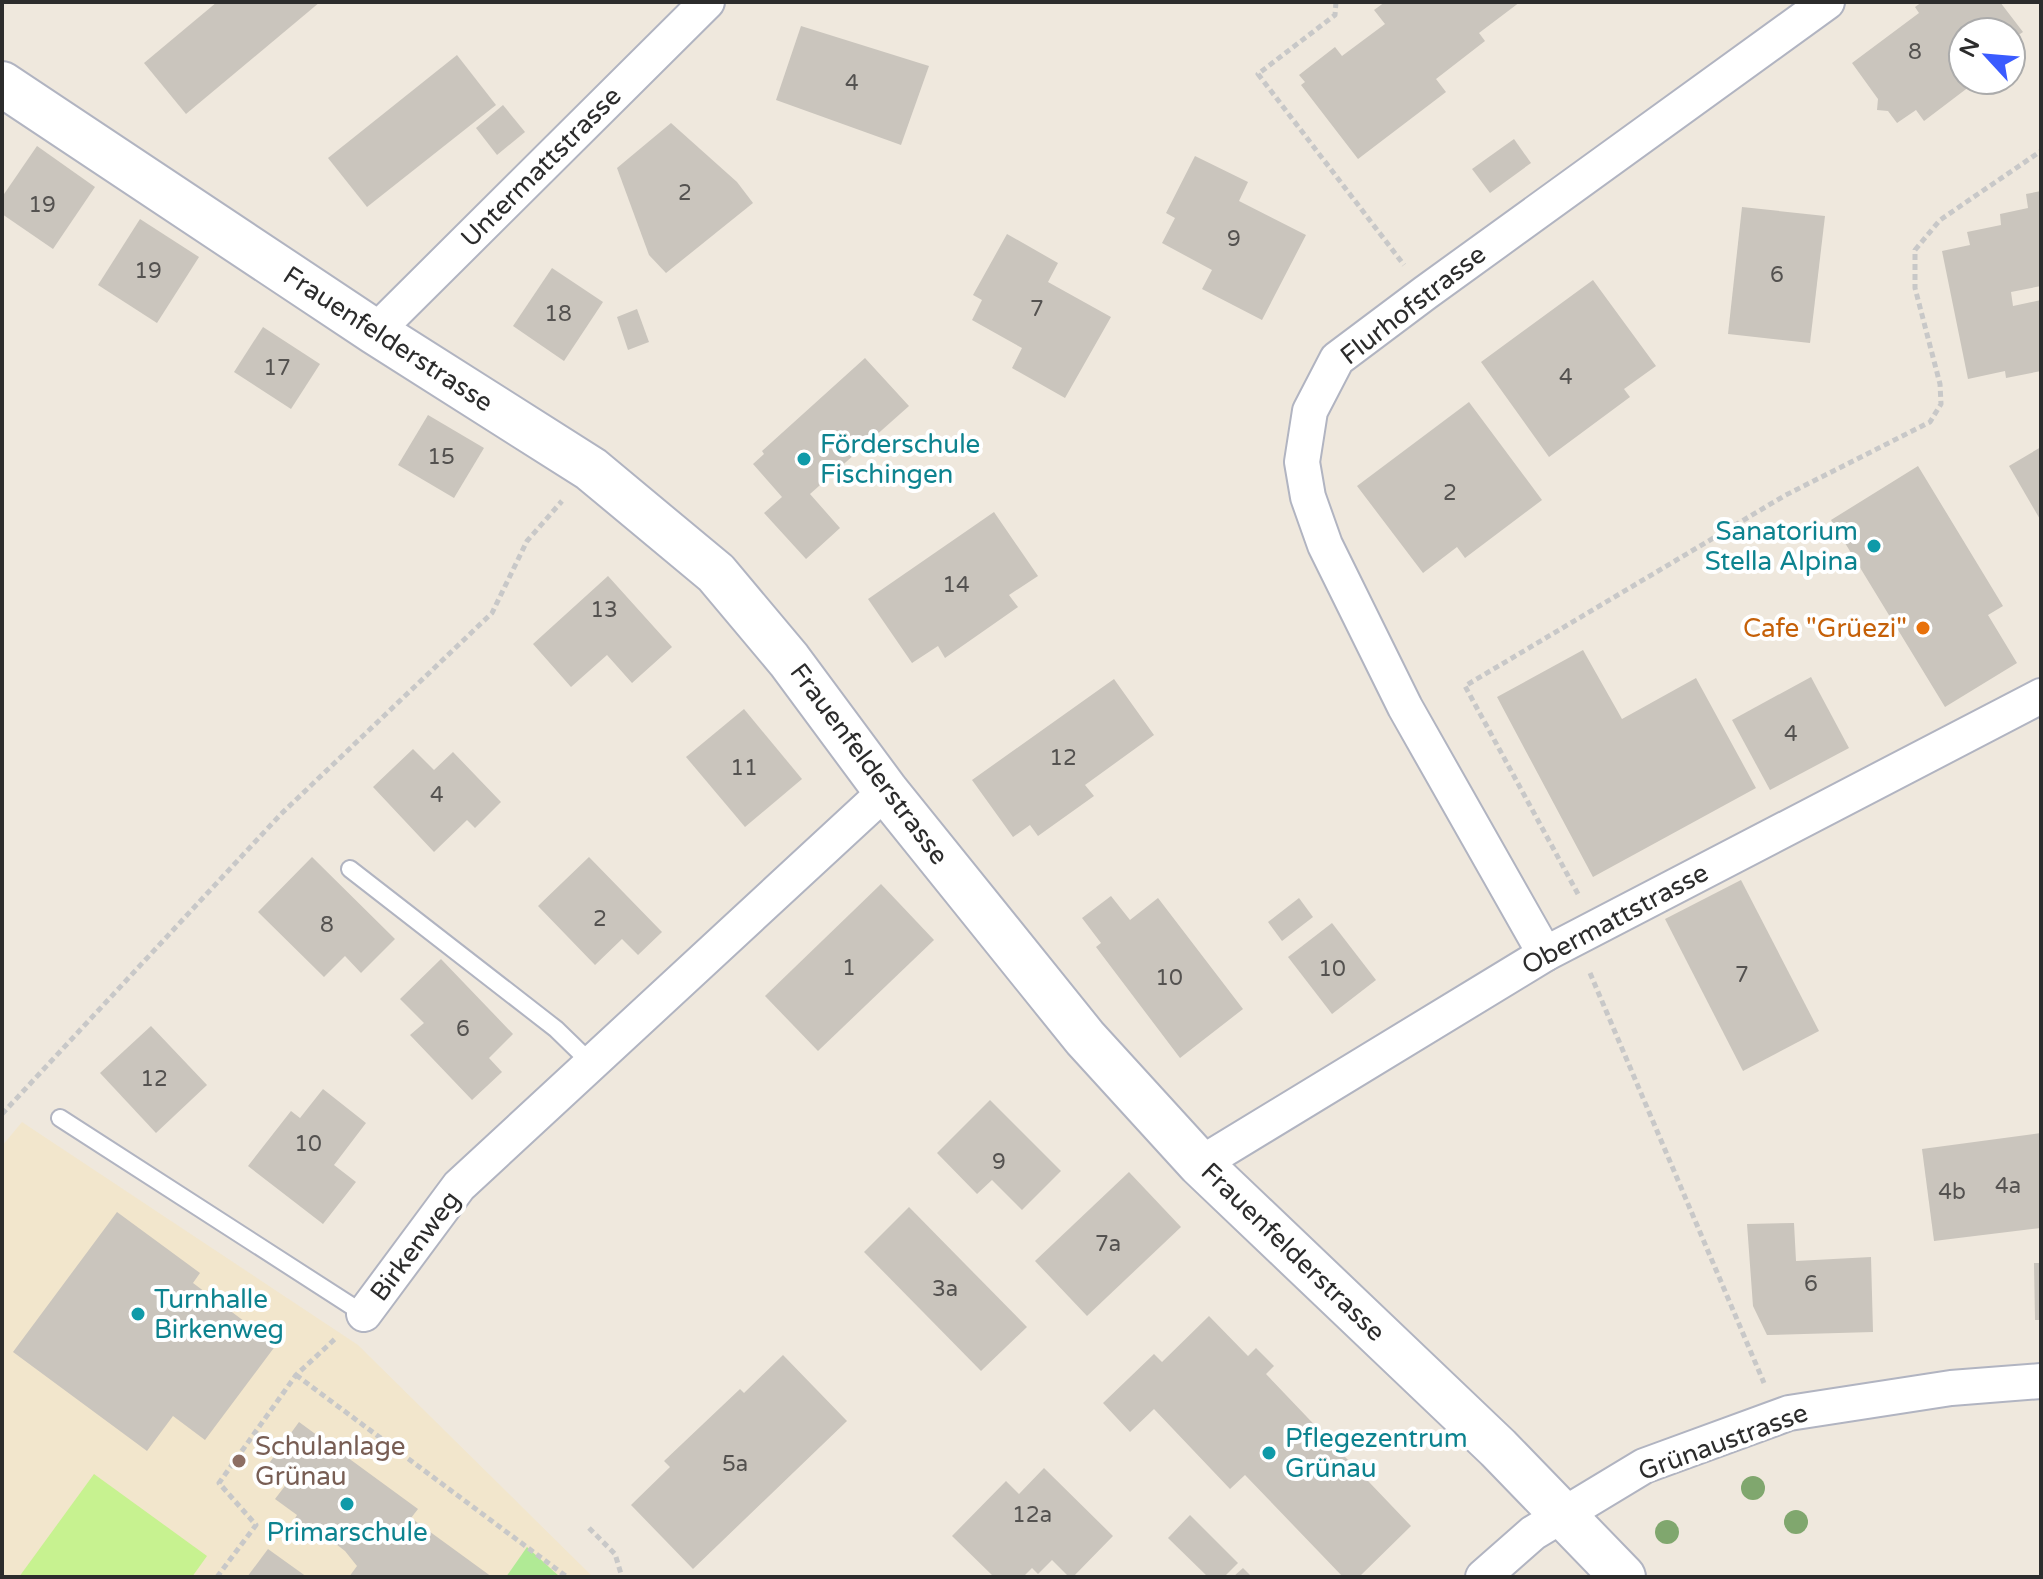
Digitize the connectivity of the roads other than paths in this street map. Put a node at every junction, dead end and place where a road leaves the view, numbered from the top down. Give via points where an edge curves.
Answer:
1 (707, 2) edge
2 (1827, 2) edge
3 (2, 84) edge
4 (375, 332) junction
5 (2041, 696) edge
6 (886, 791) junction
7 (350, 869) dead end
8 (1545, 954) junction
9 (591, 1063) junction
10 (60, 1118) dead end
11 (1200, 1164) junction
12 (364, 1314) joint
13 (2041, 1381) edge
14 (1563, 1516) junction
15 (1483, 1577) edge
16 (1623, 1577) edge

1 - 4 street, Untermattstrasse
2 - 8 street, Flurhofstrasse via 1337,359 1310,411 1302,462 1325,545 1405,707
3 - 4 street, Frauenfelderstrasse
4 - 6 street, Frauenfelderstrasse via 591,469 716,573 789,660
5 - 8 street, Obermattstrasse
6 - 9 street, Birkenweg
6 - 11 street, Frauenfelderstrasse via 1085,1038
7 - 9 lane via 556,1029
8 - 11 street, Obermattstrasse
9 - 12 street, Birkenweg via 459,1186
10 - 12 lane, Birkenweg
11 - 14 street, Frauenfelderstrasse
13 - 14 street, Grünaustrasse via 1951,1388 1789,1413 1644,1466
14 - 15 street, Grünaustrasse via 1533,1533
14 - 16 street, Frauenfelderstrasse

